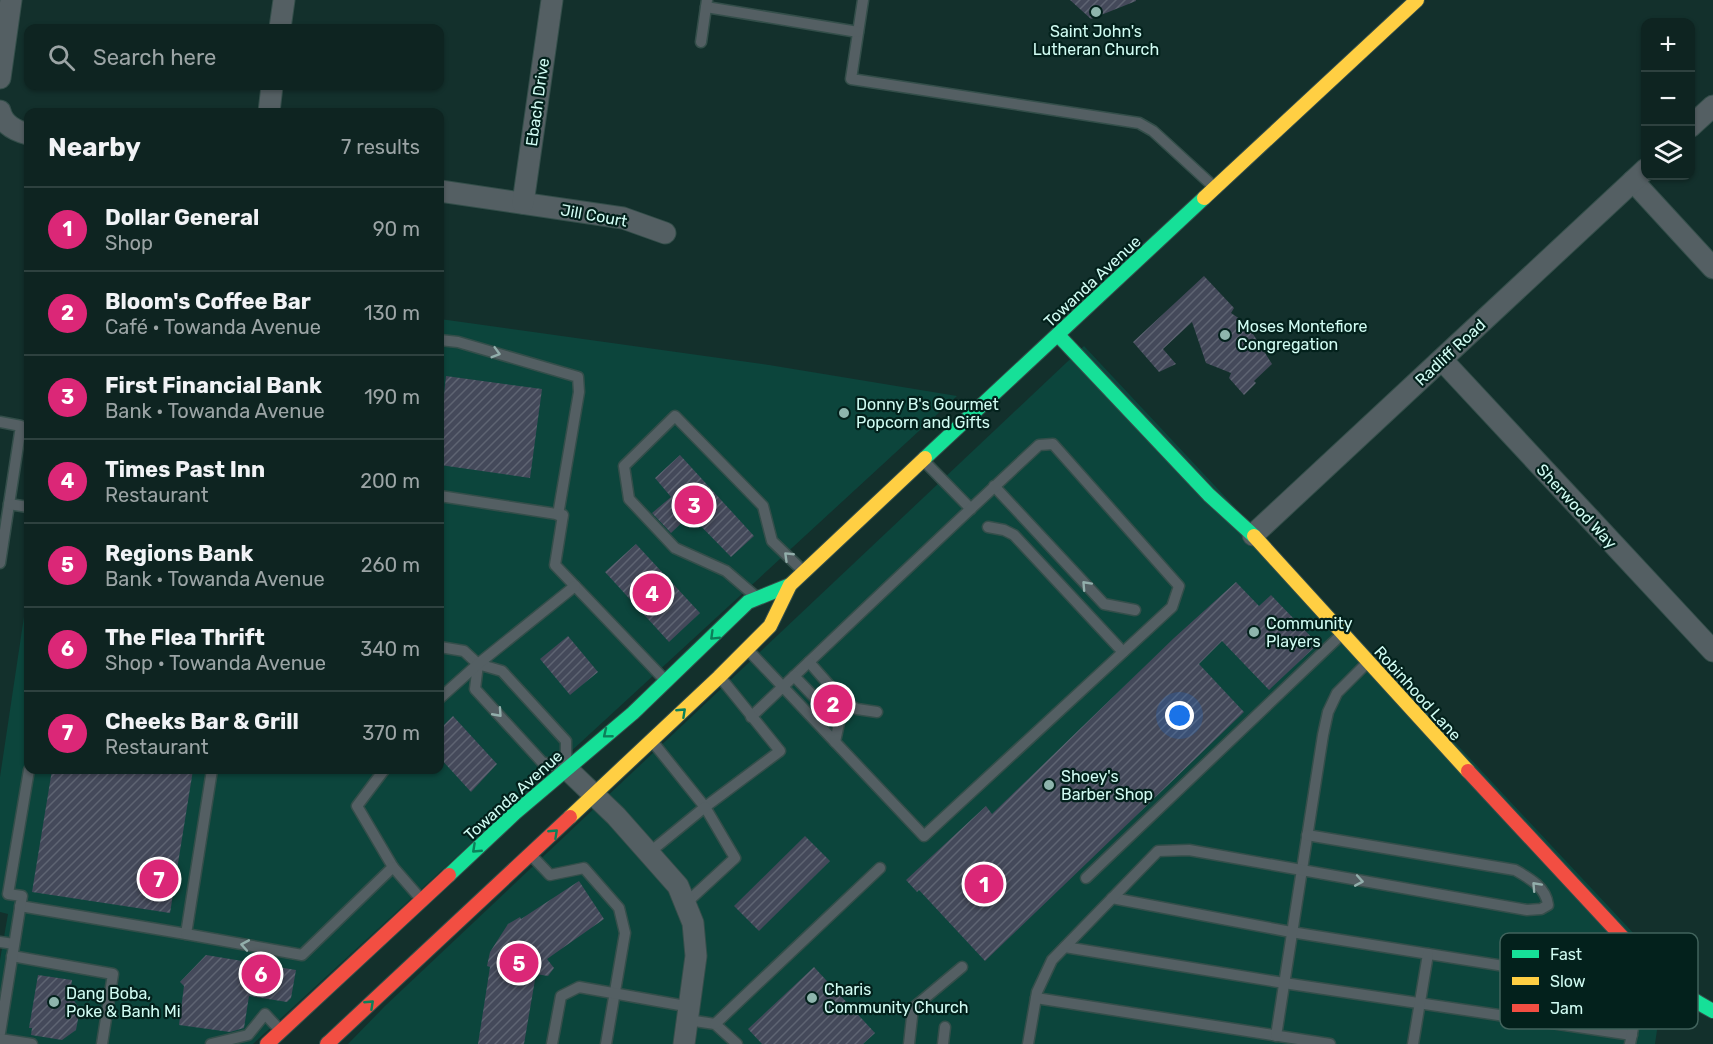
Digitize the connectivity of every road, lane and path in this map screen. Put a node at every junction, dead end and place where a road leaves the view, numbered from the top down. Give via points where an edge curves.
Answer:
1 (11, 0) edge
2 (284, 0) edge
3 (552, 0) edge
4 (863, 0) edge
5 (1417, 0) edge
6 (706, 3) edge
7 (281, 24) edge
8 (858, 32) junction
9 (701, 42) dead end
10 (1, 72) edge
11 (272, 90) edge
12 (1713, 105) edge
13 (269, 108) edge
14 (0, 111) edge
15 (1691, 126) edge
16 (24, 133) edge
17 (1639, 175) edge
18 (1215, 188) junction
19 (444, 191) edge
20 (523, 203) junction
21 (665, 233) dead end
22 (1713, 268) edge
23 (1058, 335) junction
24 (444, 340) edge
25 (1442, 360) junction
26 (0, 422) edge
27 (923, 460) junction
28 (994, 486) junction
29 (444, 497) edge
30 (9, 504) junction
31 (24, 506) edge
32 (971, 509) junction
33 (558, 515) junction
34 (988, 527) dead end
35 (1253, 535) junction
36 (0, 563) edge
37 (804, 571) junction
38 (790, 585) junction
39 (575, 586) junction
40 (757, 598) junction
41 (1135, 610) dead end
42 (775, 616) junction
43 (1343, 634) junction
44 (444, 648) edge
45 (747, 649) junction
46 (1713, 651) edge
47 (1123, 652) junction
48 (809, 662) junction
49 (1368, 662) junction
50 (478, 664) junction
51 (794, 676) junction
52 (719, 677) junction
53 (666, 681) junction
54 (782, 687) junction
55 (444, 694) edge
56 (877, 712) dead end
57 (751, 717) junction
58 (652, 741) junction
59 (835, 742) junction
60 (566, 768) junction
61 (28, 774) edge
62 (211, 774) edge
63 (381, 774) edge
64 (594, 794) junction
65 (705, 807) junction
66 (1307, 835) junction
67 (650, 852) junction
68 (530, 855) junction
69 (393, 867) junction
70 (880, 868) dead end
71 (1301, 870) junction
72 (1086, 878) dead end
73 (1112, 898) junction
74 (422, 900) junction
75 (685, 904) junction
76 (20, 906) junction
77 (1292, 932) junction
78 (1620, 933) edge
79 (186, 934) junction
80 (0, 942) edge
81 (14, 944) junction
82 (1065, 946) junction
83 (1428, 954) junction
84 (12, 956) junction
85 (1500, 965) edge
86 (962, 967) dead end
87 (1284, 983) junction
88 (615, 994) junction
89 (1036, 998) junction
90 (1420, 1003) junction
91 (1698, 1003) edge
92 (1713, 1011) edge
93 (689, 1013) junction
94 (1500, 1017) edge
95 (715, 1024) junction
96 (945, 1027) dead end
97 (1572, 1029) edge
98 (281, 1032) junction
99 (0, 1033) edge
100 (1276, 1036) junction
101 (0, 1039) edge
102 (1631, 1039) edge
103 (235, 1041) edge
104 (32, 1044) edge
105 (102, 1044) edge
106 (211, 1044) edge
107 (267, 1044) edge
108 (328, 1044) edge
109 (552, 1044) edge
110 (606, 1044) edge
111 (684, 1044) edge
112 (737, 1044) edge
113 (909, 1044) edge
114 (943, 1044) edge
115 (1028, 1044) edge
116 (1330, 1044) edge
117 (1413, 1044) edge

1 - 10 street
2 - 7 street
3 - 20 street, Ebach Drive
4 - 8 lane
5 - 18 main road, Towanda Avenue
6 - 8 lane
6 - 9 lane
8 - 18 lane via 851,79 1139,123 1153,131
11 - 13 street
12 - 15 street
14 - 16 street via 15,130
17 - 22 street
17 - 25 street, Radliff Road
18 - 23 main road, Towanda Avenue
19 - 20 street, Jill Court
20 - 21 street, Jill Court via 623,218
23 - 27 main road, Towanda Avenue
23 - 35 main road, Robinhood Lane via 1209,495
24 -> 33 lane via 578,377 579,392
25 - 35 street, Radliff Road
25 - 46 street, Sherwood Way
26 - 30 lane via 21,426
27 - 32 lane
27 - 37 main road, Towanda Avenue
28 - 32 lane
41 -> 28 lane via 1104,604
28 - 47 lane via 1039,445 1053,444 1179,586 1172,607
29 - 33 lane
30 - 31 lane
30 - 36 lane
32 - 48 lane
33 - 39 lane via 563,515 555,565
34 - 47 lane via 1014,535
35 - 43 main road, Robinhood Lane
37 - 38 main road, Towanda Avenue
37 -> 40 lane via 772,541 763,506 675,416 624,466 629,499 675,548 726,571
38 - 40 main road, Towanda Avenue
38 - 42 main road, Towanda Avenue
39 - 50 lane
39 - 53 lane
40 - 42 lane
40 -> 53 main road, Towanda Avenue via 748,602
42 - 45 main road, Towanda Avenue
43 - 49 main road, Robinhood Lane
43 - 72 lane
44 - 50 lane via 464,651
45 - 52 main road, Towanda Avenue
45 - 54 lane
47 - 59 lane via 924,836
48 - 51 lane
48 - 56 lane via 845,703
49 - 66 lane via 1337,693 1328,712
49 - 78 main road, Robinhood Lane
50 - 55 lane
50 - 60 lane via 502,670 566,741
50 -> 60 lane via 475,689 542,762
51 - 54 lane
51 - 59 lane via 839,723
52 - 57 lane
58 -> 52 main road, Towanda Avenue
53 -> 60 main road, Towanda Avenue
54 - 57 lane
54 - 59 lane
57 - 65 lane via 780,751
58 - 64 main road, Towanda Avenue
58 - 65 lane
60 - 64 street
60 -> 74 main road, Towanda Avenue
61 - 76 lane via 8,894 22,896
62 - 79 lane
63 - 69 lane via 357,806
64 - 67 street
68 -> 64 main road, Towanda Avenue
65 - 67 lane
65 - 75 lane via 735,858
66 - 71 lane
71 -> 66 lane via 1527,910 1548,905 1534,881 1515,870
67 - 75 street via 678,886
68 - 88 lane via 550,875 584,868 619,909 625,933
108 -> 68 main road, Towanda Avenue
69 - 74 lane
69 -> 79 lane via 302,955
70 - 95 lane
71 - 73 lane via 1189,850 1158,850
71 - 77 lane
73 - 77 lane
73 - 82 lane
74 - 98 main road, Towanda Avenue
75 - 93 street via 693,923 696,956
76 - 79 lane
76 - 81 lane
77 - 83 lane
77 - 87 lane
80 - 81 lane
81 - 84 lane
82 - 87 lane
82 - 89 lane via 1052,960
83 - 85 lane
83 - 90 lane
84 - 99 lane
84 - 105 lane via 113,974
86 - 113 lane via 913,1008
87 - 90 lane
87 - 100 lane
88 - 93 lane
88 - 109 lane via 579,987 561,996
88 - 110 lane
89 - 100 lane
89 - 115 lane
90 - 94 lane
90 - 117 lane
91 - 92 main road, Robinhood Lane
93 - 95 lane
93 - 111 street
95 - 112 lane
96 - 114 lane
97 - 102 lane
98 - 103 lane via 265,1014 248,1035
98 - 107 main road, Towanda Avenue
100 - 116 lane
101 - 104 lane
103 - 106 lane

